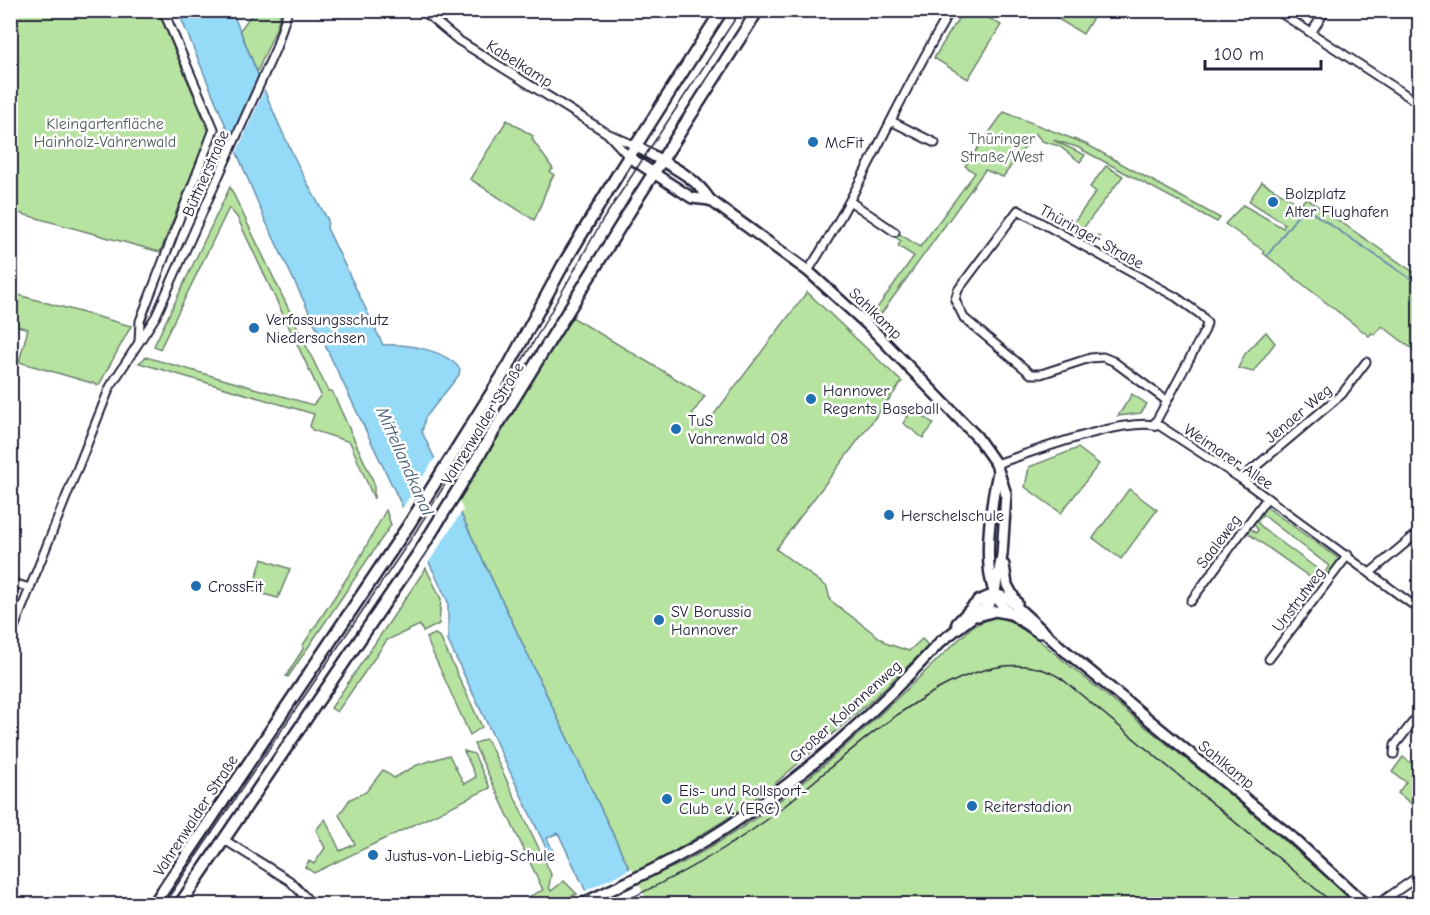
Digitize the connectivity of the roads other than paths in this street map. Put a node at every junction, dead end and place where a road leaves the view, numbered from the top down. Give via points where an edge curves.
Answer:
1 (163, 10) edge
2 (288, 10) edge
3 (422, 10) edge
4 (722, 10) edge
5 (758, 10) edge
6 (951, 10) edge
7 (1276, 10) edge
8 (1326, 10) edge
9 (1311, 33) junction
10 (1419, 104) edge
11 (891, 121) junction
12 (607, 133) junction
13 (935, 142) dead end
14 (636, 146) junction
15 (629, 157) junction
16 (663, 160) junction
17 (654, 173) junction
18 (710, 200) junction
19 (851, 202) junction
20 (895, 232) dead end
21 (808, 271) junction
22 (139, 342) junction
23 (1366, 362) dead end
24 (1167, 401) junction
25 (1154, 424) junction
26 (997, 468) junction
27 (1241, 479) junction
28 (1267, 498) junction
29 (1419, 531) edge
30 (1002, 555) junction
31 (1348, 555) junction
32 (989, 571) junction
33 (1371, 572) junction
34 (10, 582) edge
35 (30, 588) junction
36 (995, 594) junction
37 (978, 601) junction
38 (1191, 601) dead end
39 (1419, 610) edge
40 (1019, 613) junction
41 (970, 619) junction
42 (10, 638) edge
43 (939, 643) junction
44 (1269, 659) dead end
45 (1419, 713) edge
46 (1394, 754) dead end
47 (224, 838) junction
48 (1419, 875) edge
49 (154, 904) edge
50 (180, 904) edge
51 (312, 904) edge
52 (581, 904) edge
53 (1365, 904) edge
54 (1378, 904) edge

1 - 22 street, Büttnerstraße via 214,129 140,321
2 - 22 street, Büttnerstraße via 272,58 156,316
3 - 12 street, Kabelkamp via 458,40
4 - 14 main road, Vahrenwalder Straße
5 - 16 main road, Vahrenwalder Straße
6 - 11 street via 922,56
7 - 9 street
8 - 9 street
9 - 10 street
11 - 13 street
11 - 19 street
12 - 14 street, Kabelkamp
12 - 15 street, Kabelkamp
14 - 15 main road, Vahrenwalder Straße
14 - 16 street, Sahlkamp
15 - 17 street, Sahlkamp
15 - 49 main road, Vahrenwalder Straße via 445,468
16 - 17 main road, Vahrenwalder Straße
16 - 18 street, Sahlkamp via 701,186
17 - 18 street, Sahlkamp via 692,198
17 - 47 main road, Vahrenwalder Straße via 420,551
18 - 21 street, Sahlkamp
19 - 20 street
19 - 21 street
21 - 26 street, Sahlkamp via 871,328 977,437
22 - 35 street, Büttnerstraße via 110,387
23 - 27 street, Jenaer Weg via 1342,394
24 - 24 street, Thüringer Straße via 1205,330 1207,323 1201,315 1176,297 1018,210 958,290 956,300 964,318 1031,374 1103,357
24 - 25 street, Thüringer Straße
25 - 26 street via 1109,428
25 - 27 street, Weimarer Allee
26 - 30 street, Sahlkamp via 1006,494
26 - 32 street
27 - 28 street, Weimarer Allee
28 - 31 street, Weimarer Allee
28 - 38 street, Saaleweg
29 - 33 street
30 - 36 street, Sahlkamp
30 - 40 street, Sahlkamp via 1007,585
31 - 33 street, Weimarer Allee
31 - 44 street, Unstrutweg
32 - 36 street
32 - 37 street, Großer Kolonnenweg
33 - 39 street, Weimarer Allee
34 - 35 street
35 - 42 street, Büttnerstraße
36 - 37 street, Großer Kolonnenweg
36 - 40 street, Sahlkamp via 1007,598
36 - 41 street, Großer Kolonnenweg
37 - 43 street, Großer Kolonnenweg
40 - 41 street via 995,611
40 - 53 street, Sahlkamp via 1293,838
41 - 43 street, Großer Kolonnenweg
43 - 52 street, Großer Kolonnenweg via 857,723 726,828 644,875
45 - 46 street via 1395,745
47 - 50 main road, Vahrenwalder Straße
47 - 51 street via 290,881
48 - 54 street

